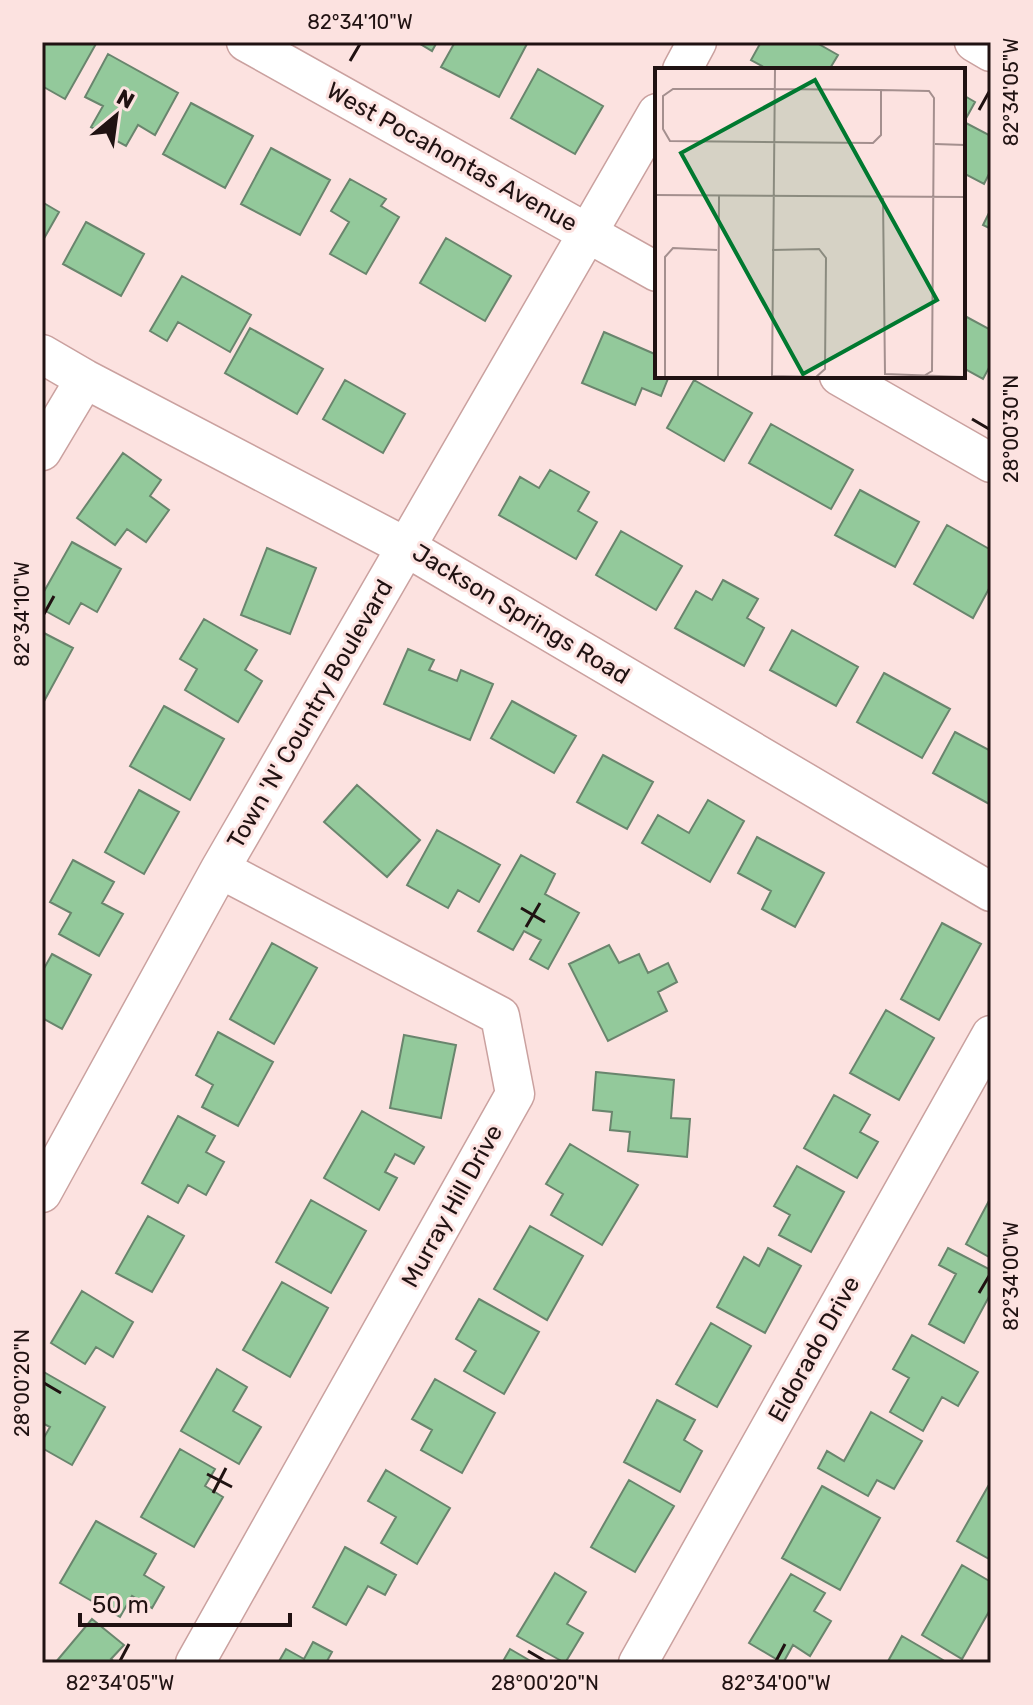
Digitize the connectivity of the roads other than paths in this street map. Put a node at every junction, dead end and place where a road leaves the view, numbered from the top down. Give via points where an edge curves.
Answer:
1 (246, 42) edge
2 (697, 42) edge
3 (974, 42) edge
4 (991, 52) edge
5 (683, 68) edge
6 (655, 117) edge
7 (589, 233) junction
8 (655, 271) edge
9 (42, 354) edge
10 (842, 378) edge
11 (85, 379) junction
12 (42, 451) edge
13 (991, 463) edge
14 (406, 547) junction
15 (220, 869) junction
16 (991, 892) edge
17 (991, 1035) edge
18 (42, 1193) edge
19 (195, 1663) edge
20 (638, 1663) edge

1 - 7 street, West Pocahontas Avenue
2 - 5 street
3 - 4 street
6 - 7 street, Town 'N' Country Boulevard
7 - 8 street, West Pocahontas Avenue
7 - 14 street, Town 'N' Country Boulevard
9 - 11 street, Jackson Springs Road
10 - 13 street
11 - 12 street
11 - 14 street, Jackson Springs Road
14 - 15 street, Town 'N' Country Boulevard
14 - 16 street, Jackson Springs Road
15 - 18 street, Town 'N' Country Boulevard
15 - 19 street, Murray Hill Drive via 500,1016 515,1094
17 - 20 street, Eldorado Drive

